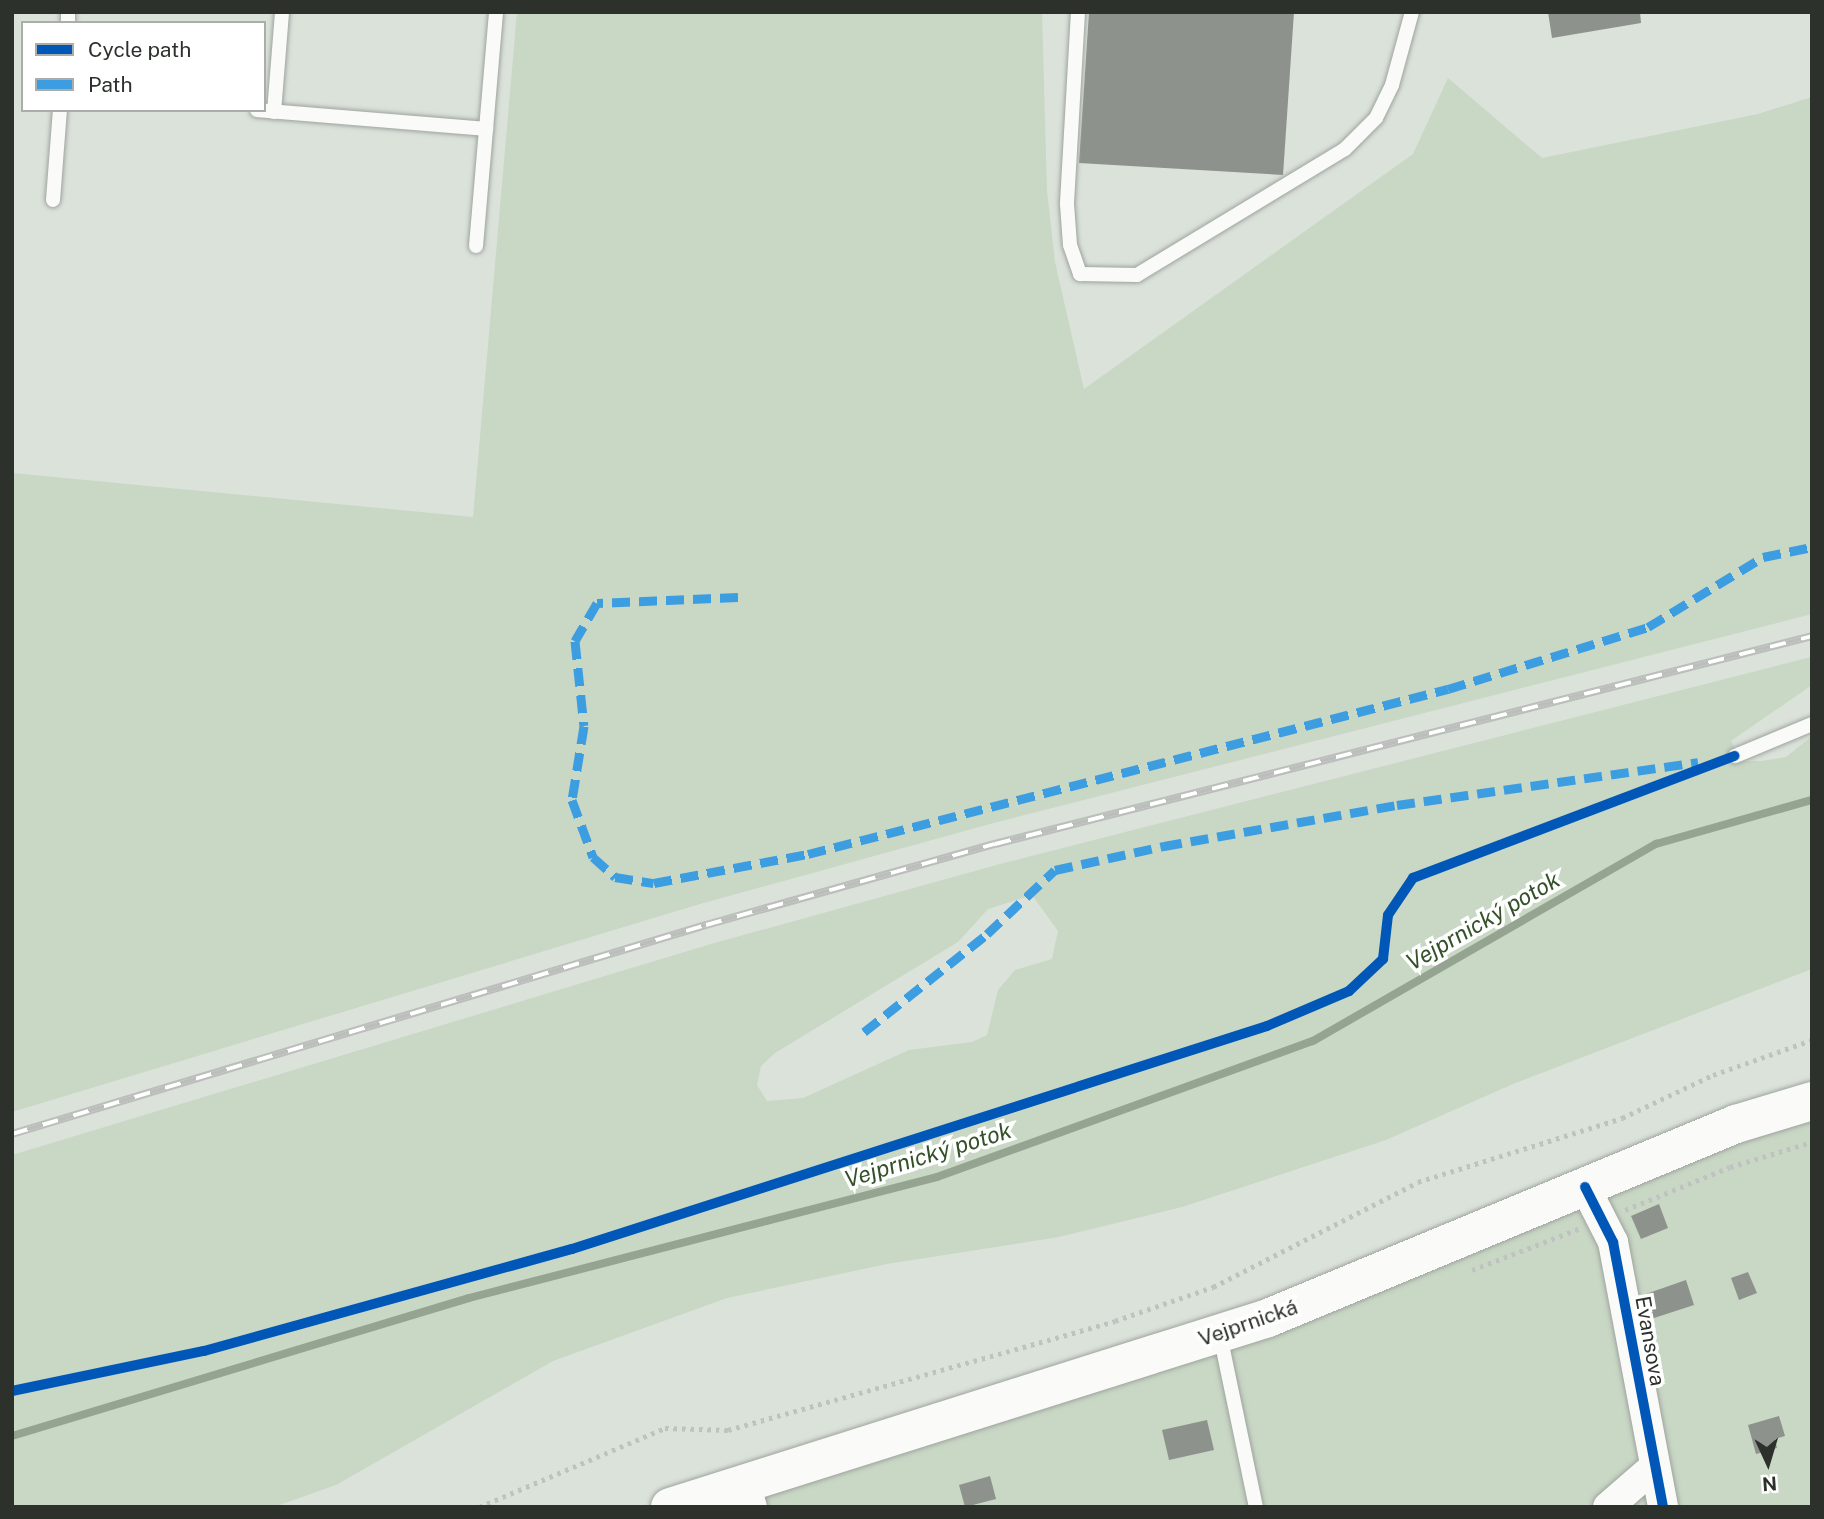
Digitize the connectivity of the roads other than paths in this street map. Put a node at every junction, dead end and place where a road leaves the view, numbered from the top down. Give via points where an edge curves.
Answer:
1 (282, 12) edge
2 (496, 12) edge
3 (1078, 12) edge
4 (1412, 12) edge
5 (266, 111) edge
6 (60, 112) edge
7 (274, 112) junction
8 (486, 129) junction
9 (53, 200) dead end
10 (476, 246) dead end
11 (1812, 724) edge
12 (1735, 756) dead end
13 (1812, 1101) edge
14 (1585, 1187) junction
15 (1219, 1334) junction
16 (1654, 1467) junction
17 (749, 1495) edge
18 (670, 1507) edge
19 (1256, 1507) edge
20 (1608, 1507) edge
21 (1663, 1507) edge

1 - 7 lane
2 - 8 lane
3 - 4 lane via 1067,204 1070,245 1080,274 1137,275 1345,149 1376,118 1392,85
5 - 7 lane
6 - 9 lane
7 - 8 lane
8 - 10 lane
11 - 12 lane
13 - 14 main road, Vejprnická via 1736,1124
14 - 15 main road, Vejprnická
14 - 16 street, Evansova via 1613,1242
15 - 17 main road, Vejprnická
15 - 19 lane
16 - 20 street
16 - 21 street, Evansova
17 - 18 main road, Vejprnická

